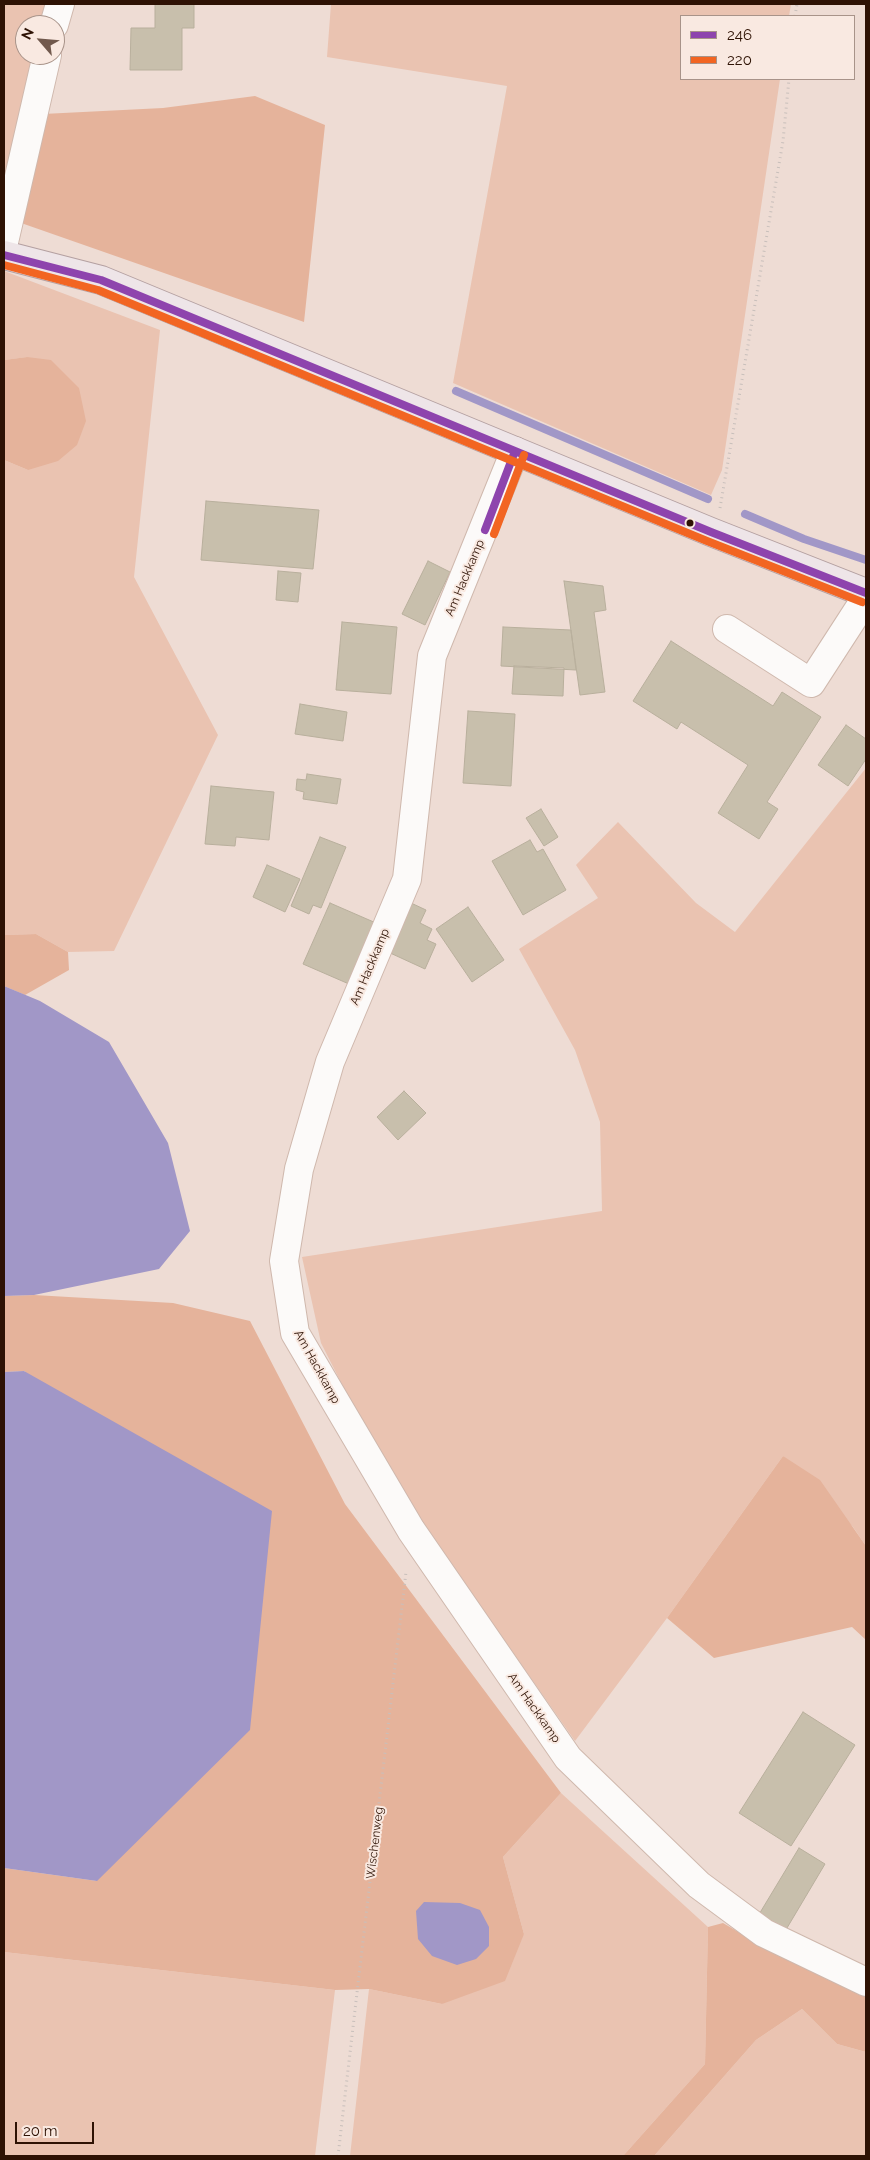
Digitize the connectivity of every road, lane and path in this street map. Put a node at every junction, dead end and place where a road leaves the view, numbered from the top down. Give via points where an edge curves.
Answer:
1 (45, 65) edge
2 (789, 80) edge
3 (4, 242) edge
4 (4, 255) edge
5 (515, 450) junction
6 (711, 532) junction
7 (866, 594) edge
8 (866, 598) edge
9 (727, 629) dead end
10 (411, 1530) junction
11 (866, 1982) edge
12 (338, 2156) edge

1 - 3 street
2 - 6 path via 783,141 719,512
4 - 5 main road via 101,280
5 - 6 main road
5 - 10 street, Am Hackkamp via 432,656 407,879 330,1062 299,1169 284,1260 296,1333
6 - 7 main road
8 - 9 street via 811,684
10 - 11 street, Am Hackkamp via 568,1758 699,1885 764,1933
10 - 12 path, Wischenweg

